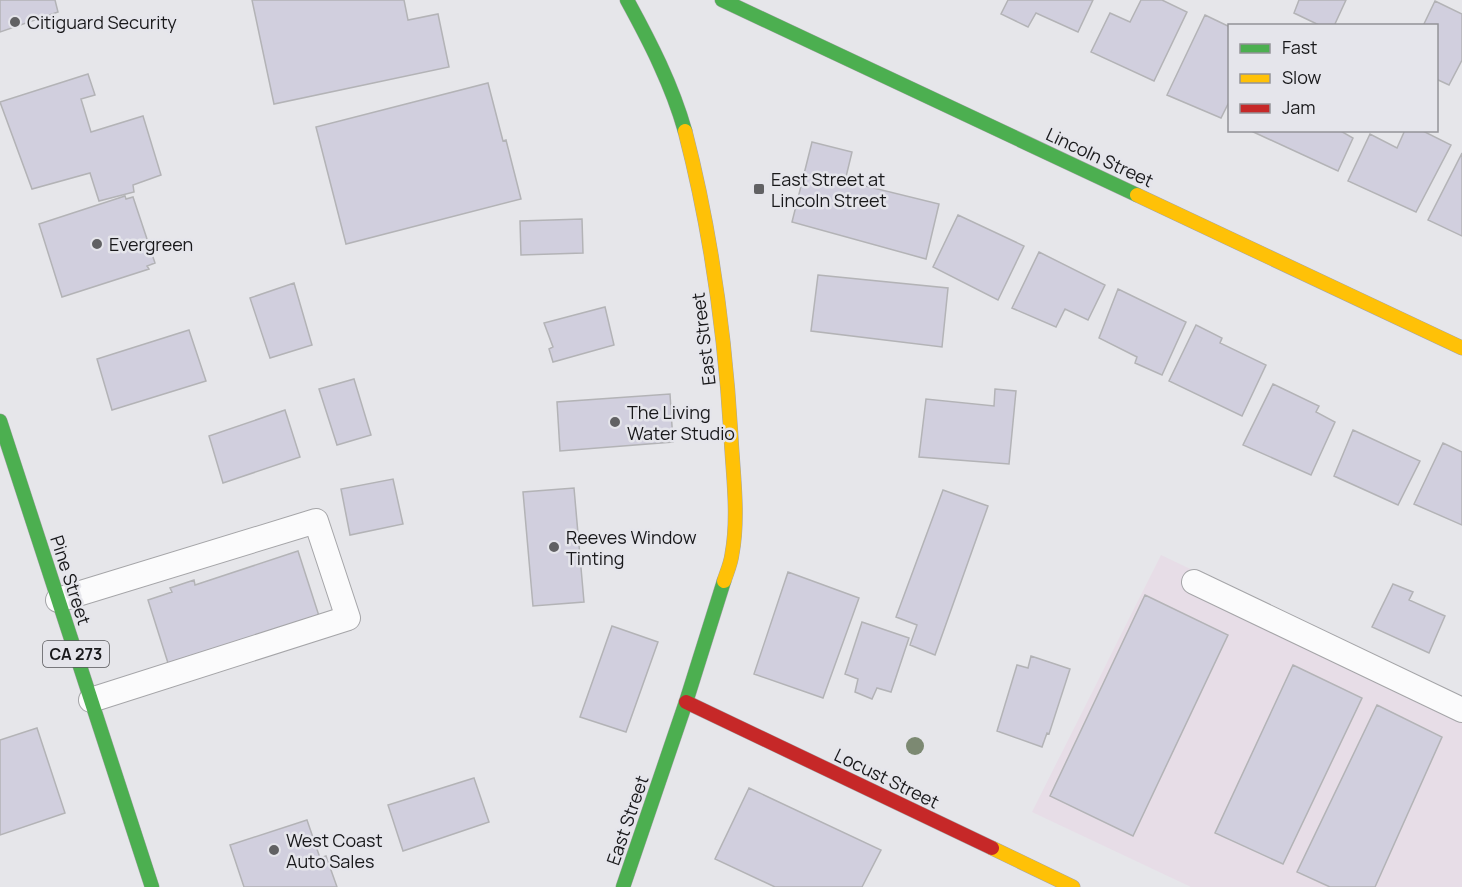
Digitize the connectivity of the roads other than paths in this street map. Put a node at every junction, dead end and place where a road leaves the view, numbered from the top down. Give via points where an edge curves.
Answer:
1 (627, 0) edge
2 (722, 0) edge
3 (1462, 348) edge
4 (0, 421) edge
5 (1194, 582) dead end
6 (58, 600) junction
7 (91, 700) junction
8 (686, 702) junction
9 (1462, 710) edge
10 (152, 887) edge
11 (623, 887) edge
12 (1073, 887) edge

1 - 8 street, East Street via 651,44 687,135 708,236 727,370 735,507 732,555
2 - 3 street, Lincoln Street
4 - 6 street, Pine Street / CA 273
5 - 9 lane
6 - 7 street, Pine Street / CA 273
6 - 7 lane via 316,521 348,618
7 - 10 street, Pine Street / CA 273
8 - 11 street, East Street
8 - 12 street, Locust Street

